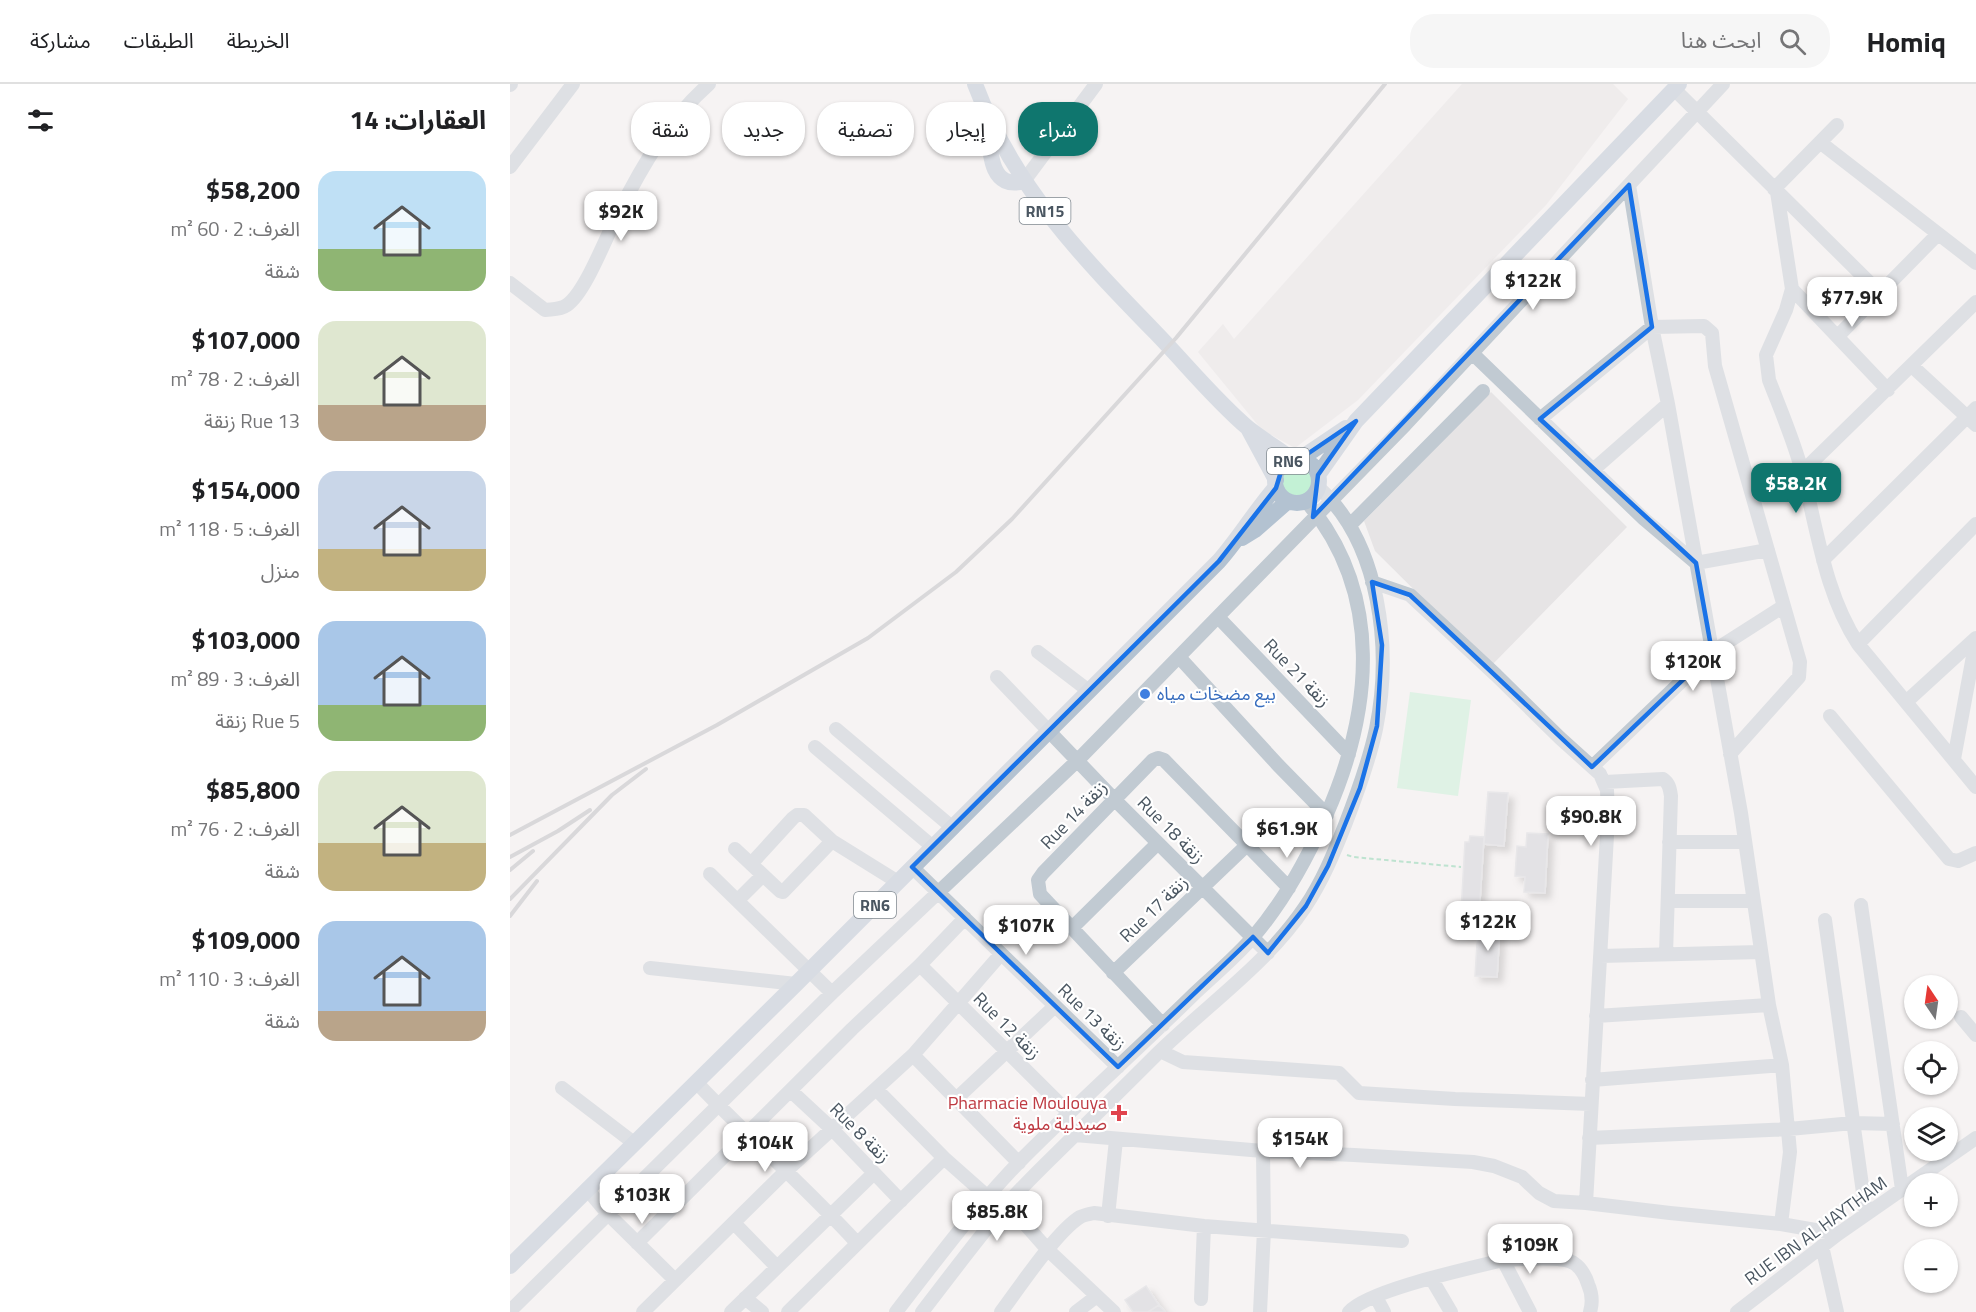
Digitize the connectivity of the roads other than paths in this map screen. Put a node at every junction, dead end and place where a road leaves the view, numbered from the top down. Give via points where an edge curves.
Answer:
1 (573, 84) edge
2 (709, 84) edge
3 (975, 84) edge
4 (1096, 84) edge
5 (1723, 84) edge
6 (1677, 87) edge
7 (1697, 112) junction
8 (1837, 124) dead end
9 (1821, 143) junction
10 (510, 167) edge
11 (1024, 181) junction
12 (1629, 185) junction
13 (1775, 190) junction
14 (1937, 234) junction
15 (1976, 263) edge
16 (510, 283) edge
17 (1792, 289) junction
18 (1880, 293) junction
19 (1976, 302) edge
20 (1652, 327) junction
21 (1838, 336) junction
22 (1472, 353) junction
23 (1912, 366) junction
24 (1888, 390) junction
25 (1483, 391) dead end
26 (1668, 404) junction
27 (1973, 417) edge
28 (1540, 419) junction
29 (1356, 421) junction
30 (1247, 427) junction
31 (1296, 460) junction
32 (1593, 470) junction
33 (1802, 472) junction
34 (1318, 481) junction
35 (1276, 484) junction
36 (1331, 499) junction
37 (1288, 501) junction
38 (1311, 507) junction
39 (1352, 524) dead end
40 (1976, 524) edge
41 (1971, 539) edge
42 (1236, 541) junction
43 (1768, 550) junction
44 (1823, 560) junction
45 (1696, 563) junction
46 (1372, 582) junction
47 (1784, 606) junction
48 (1218, 617) junction
49 (1976, 639) edge
50 (1858, 644) junction
51 (1038, 652) dead end
52 (1712, 652) junction
53 (1179, 657) junction
54 (997, 677) dead end
55 (1089, 691) junction
56 (1906, 702) junction
57 (1830, 716) dead end
58 (836, 729) dead end
59 (1049, 731) junction
60 (815, 747) dead end
61 (1349, 754) junction
62 (1730, 754) junction
63 (1954, 759) junction
64 (1077, 761) junction
65 (1592, 767) junction
66 (1605, 782) junction
67 (1976, 787) edge
68 (1114, 799) junction
69 (1327, 815) junction
70 (953, 828) junction
71 (831, 841) junction
72 (1669, 842) junction
73 (1745, 842) junction
74 (1158, 843) junction
75 (933, 846) junction
76 (1246, 846) junction
77 (735, 849) dead end
78 (1976, 853) edge
79 (750, 864) junction
80 (912, 867) junction
81 (710, 874) dead end
82 (763, 875) junction
83 (898, 882) junction
84 (1203, 888) junction
85 (1289, 888) junction
86 (938, 892) junction
87 (738, 900) junction
88 (1668, 901) junction
89 (1753, 901) junction
90 (1861, 905) dead end
91 (965, 918) junction
92 (1825, 920) dead end
93 (1072, 928) junction
94 (1253, 937) junction
95 (1760, 952) junction
96 (1268, 953) junction
97 (1001, 954) junction
98 (1666, 954) junction
99 (1600, 956) junction
100 (920, 965) junction
101 (650, 968) dead end
102 (809, 971) junction
103 (1113, 973) junction
104 (796, 984) junction
105 (832, 993) junction
106 (958, 1003) junction
107 (1054, 1005) junction
108 (1769, 1005) junction
109 (1596, 1016) junction
110 (1961, 1017) dead end
111 (1163, 1025) junction
112 (1976, 1035) edge
113 (1007, 1051) junction
114 (1160, 1051) junction
115 (913, 1055) junction
116 (1782, 1065) junction
117 (1118, 1067) junction
118 (1592, 1080) junction
119 (696, 1082) junction
120 (562, 1088) dead end
121 (877, 1090) junction
122 (791, 1091) junction
123 (957, 1100) junction
124 (1591, 1104) junction
125 (718, 1106) junction
126 (1069, 1113) junction
127 (1853, 1123) junction
128 (1893, 1124) junction
129 (1789, 1129) junction
130 (833, 1130) junction
131 (747, 1134) junction
132 (1075, 1135) junction
133 (1589, 1138) junction
134 (1976, 1138) edge
135 (1116, 1140) junction
136 (634, 1143) junction
137 (1263, 1151) junction
138 (944, 1158) junction
139 (1019, 1162) junction
140 (786, 1172) junction
141 (874, 1173) junction
142 (587, 1189) junction
143 (1902, 1189) junction
144 (988, 1197) junction
145 (901, 1201) junction
146 (1586, 1203) junction
147 (1007, 1204) junction
148 (608, 1214) junction
149 (831, 1214) junction
150 (1866, 1214) junction
151 (1108, 1216) junction
152 (734, 1223) junction
153 (1781, 1224) junction
154 (1204, 1226) junction
155 (1264, 1230) junction
156 (1838, 1233) junction
157 (1402, 1241) dead end
158 (857, 1242) junction
159 (637, 1243) junction
160 (1822, 1246) junction
161 (1048, 1250) junction
162 (1503, 1260) junction
163 (510, 1266) edge
164 (777, 1267) junction
165 (1431, 1278) junction
166 (675, 1280) junction
167 (1097, 1296) junction
168 (1376, 1297) junction
169 (745, 1298) junction
170 (1201, 1299) dead end
171 (510, 1311) edge
172 (643, 1312) edge
173 (731, 1312) edge
174 (762, 1312) edge
175 (788, 1312) edge
176 (896, 1312) edge
177 (922, 1312) edge
178 (1002, 1312) edge
179 (1076, 1312) edge
180 (1114, 1312) edge
181 (1260, 1312) edge
182 (1349, 1312) edge
183 (1384, 1312) edge
184 (1451, 1312) edge
185 (1530, 1312) edge
186 (1590, 1312) edge
187 (1737, 1312) edge
188 (1837, 1312) edge

1 - 10 street
2 - 16 street via 693,99 640,172 586,280 568,305 545,310
3 - 11 main road, RN15 via 988,119
4 - 11 street
5 - 7 street
6 - 7 street
6 - 29 main road, RN6
7 - 12 street
7 - 13 street
8 - 9 street
9 - 13 street
9 - 14 street
11 - 30 main road, RN15 via 1092,268
12 - 20 street
12 - 22 street
13 - 17 street
13 - 18 street
14 - 15 street
14 - 18 street
17 - 21 street
17 - 33 street via 1768,347 1766,365
18 - 21 street
19 - 23 street
20 - 26 street
20 - 28 street
20 - 43 street via 1704,326 1712,333 1715,366
21 - 24 street
22 - 28 street
22 - 36 street
23 - 24 street
23 - 27 street
24 - 33 street
25 - 39 street
26 - 32 street
26 - 45 street
27 - 44 street
28 - 32 street
29 - 31 main road, RN6
29 - 34 main road, RN6
30 - 31 main road, RN15
30 - 35 main road, RN15
31 - 34 main road, RN6 via 1311,464
31 - 35 main road, RN6 via 1283,465 1276,474
32 - 45 street
33 - 44 street
34 - 36 street
34 - 38 main road, RN6
35 - 37 main road, RN6
35 - 42 main road, RN6
36 - 38 street
36 - 46 street via 1353,530
37 - 38 main road, RN6
37 - 42 main road, RN6
38 - 48 street
38 - 61 street via 1347,566 1358,605 1364,668
40 - 41 street
41 - 50 street
42 - 55 main road, RN6
43 - 45 street
43 - 47 street
44 - 50 street via 1846,627
45 - 52 street
46 - 65 street via 1410,595
46 - 96 street via 1382,645 1377,726 1360,788 1335,850 1306,906
47 - 52 street
47 - 62 street via 1800,662 1799,677
48 - 53 street
48 - 61 street, Rue 21 زنقة
49 - 56 street
49 - 63 street
50 - 56 street
51 - 55 street
52 - 62 street
52 - 65 street
53 - 64 street
53 - 69 street
54 - 59 street, Rue 18 زنقة
55 - 59 main road, RN6
56 - 63 street
57 - 78 street via 1949,860 1958,861
58 - 70 street
59 - 64 street, Rue 18 زنقة
59 - 70 main road, RN6
60 - 75 street
61 - 69 street
62 - 73 street
63 - 67 street
64 - 68 street, Rue 18 زنقة
64 - 86 street
65 - 66 street
66 - 72 street via 1667,781 1671,796
66 - 99 street via 1609,802
68 - 74 street, Rue 18 زنقة
68 - 76 street, Rue 14 زنقة via 1153,760 1164,760
68 - 93 street, Rue 14 زنقة via 1038,880 1040,894
69 - 85 street
70 - 75 main road, RN6
71 - 79 street via 804,815 797,816
71 - 82 street via 787,890 780,891
71 - 83 street
72 - 73 street
72 - 88 street
73 - 89 street
74 - 84 street, Rue 18 زنقة
74 - 93 street
75 - 80 main road, RN6
76 - 84 street, Rue 17 زنقة
76 - 85 street
77 - 79 street
79 - 82 street
80 - 83 main road, RN6
80 - 86 street, Rue 13 زنقة
81 - 87 street
82 - 87 street
83 - 102 main road, RN6
84 - 94 street, Rue 18 زنقة
84 - 103 street, Rue 17 زنقة
85 - 94 street
86 - 91 street, Rue 13 زنقة
86 - 105 street
87 - 102 street
88 - 89 street
88 - 98 street
89 - 95 street
90 - 128 street
91 - 97 street, Rue 13 زنقة
91 - 100 street
92 - 127 street
93 - 103 street
94 - 96 street, Rue 18 زنقة
94 - 111 street
95 - 98 street
95 - 108 street
96 - 114 street
97 - 106 street
97 - 107 street, Rue 13 زنقة
98 - 99 street
99 - 109 street
100 - 106 street, Rue 12 زنقة
100 - 122 street
101 - 104 street
102 - 104 main road, RN6
102 - 105 street
103 - 111 street
104 - 119 main road, RN6
105 - 125 street
106 - 113 street, Rue 12 زنقة
106 - 115 street
107 - 113 street
107 - 117 street, Rue 13 زنقة
108 - 109 street
108 - 116 street
109 - 118 street
110 - 112 street
111 - 117 street
113 - 123 street
113 - 126 street, Rue 12 زنقة
114 - 124 street via 1183,1062 1339,1073 1359,1093
114 - 132 street
115 - 121 street
115 - 123 street
116 - 118 street
116 - 129 street
117 - 126 street
118 - 124 street
119 - 125 street
119 - 136 main road, RN6
120 - 136 street
121 - 130 street
121 - 138 street
122 - 130 street, Rue 8 زنقة
122 - 131 street
123 - 139 street
124 - 133 street
125 - 131 street
125 - 148 street
126 - 139 street
127 - 128 street
127 - 129 street
127 - 150 street
128 - 143 street
129 - 133 street
129 - 153 street
130 - 140 street
130 - 141 street, Rue 8 زنقة
131 - 140 street
131 - 159 street
132 - 135 street
132 - 147 street
133 - 146 street
134 - 143 street, RUE IBN AL HAYTHAM
135 - 137 street
135 - 151 street
136 - 142 main road, RN6
137 - 146 street via 1494,1166 1522,1177 1554,1201
137 - 155 street
138 - 144 street
138 - 145 street
139 - 144 street
140 - 149 street
140 - 152 street
141 - 145 street, Rue 8 زنقة
141 - 149 street
142 - 148 street
142 - 163 main road, RN6
143 - 150 street, RUE IBN AL HAYTHAM
144 - 176 street
145 - 158 street
146 - 153 street
147 - 161 street
147 - 177 street
148 - 159 street
148 - 171 street
149 - 158 street
149 - 164 street
150 - 156 street, RUE IBN AL HAYTHAM
151 - 154 street
151 - 161 street via 1082,1216
152 - 164 street
152 - 166 street
153 - 156 street
154 - 155 street
154 - 170 street
155 - 157 street
155 - 181 street
156 - 160 street, RUE IBN AL HAYTHAM
158 - 175 street
159 - 166 street
160 - 187 street, RUE IBN AL HAYTHAM
160 - 188 street
161 - 167 street
161 - 178 street
162 - 165 street
162 - 185 street
162 - 186 street via 1564,1260 1575,1264 1590,1288
164 - 169 street
165 - 168 street
165 - 184 street
166 - 172 street
167 - 179 street
167 - 180 street
168 - 182 street
168 - 183 street
169 - 173 street
169 - 174 street

